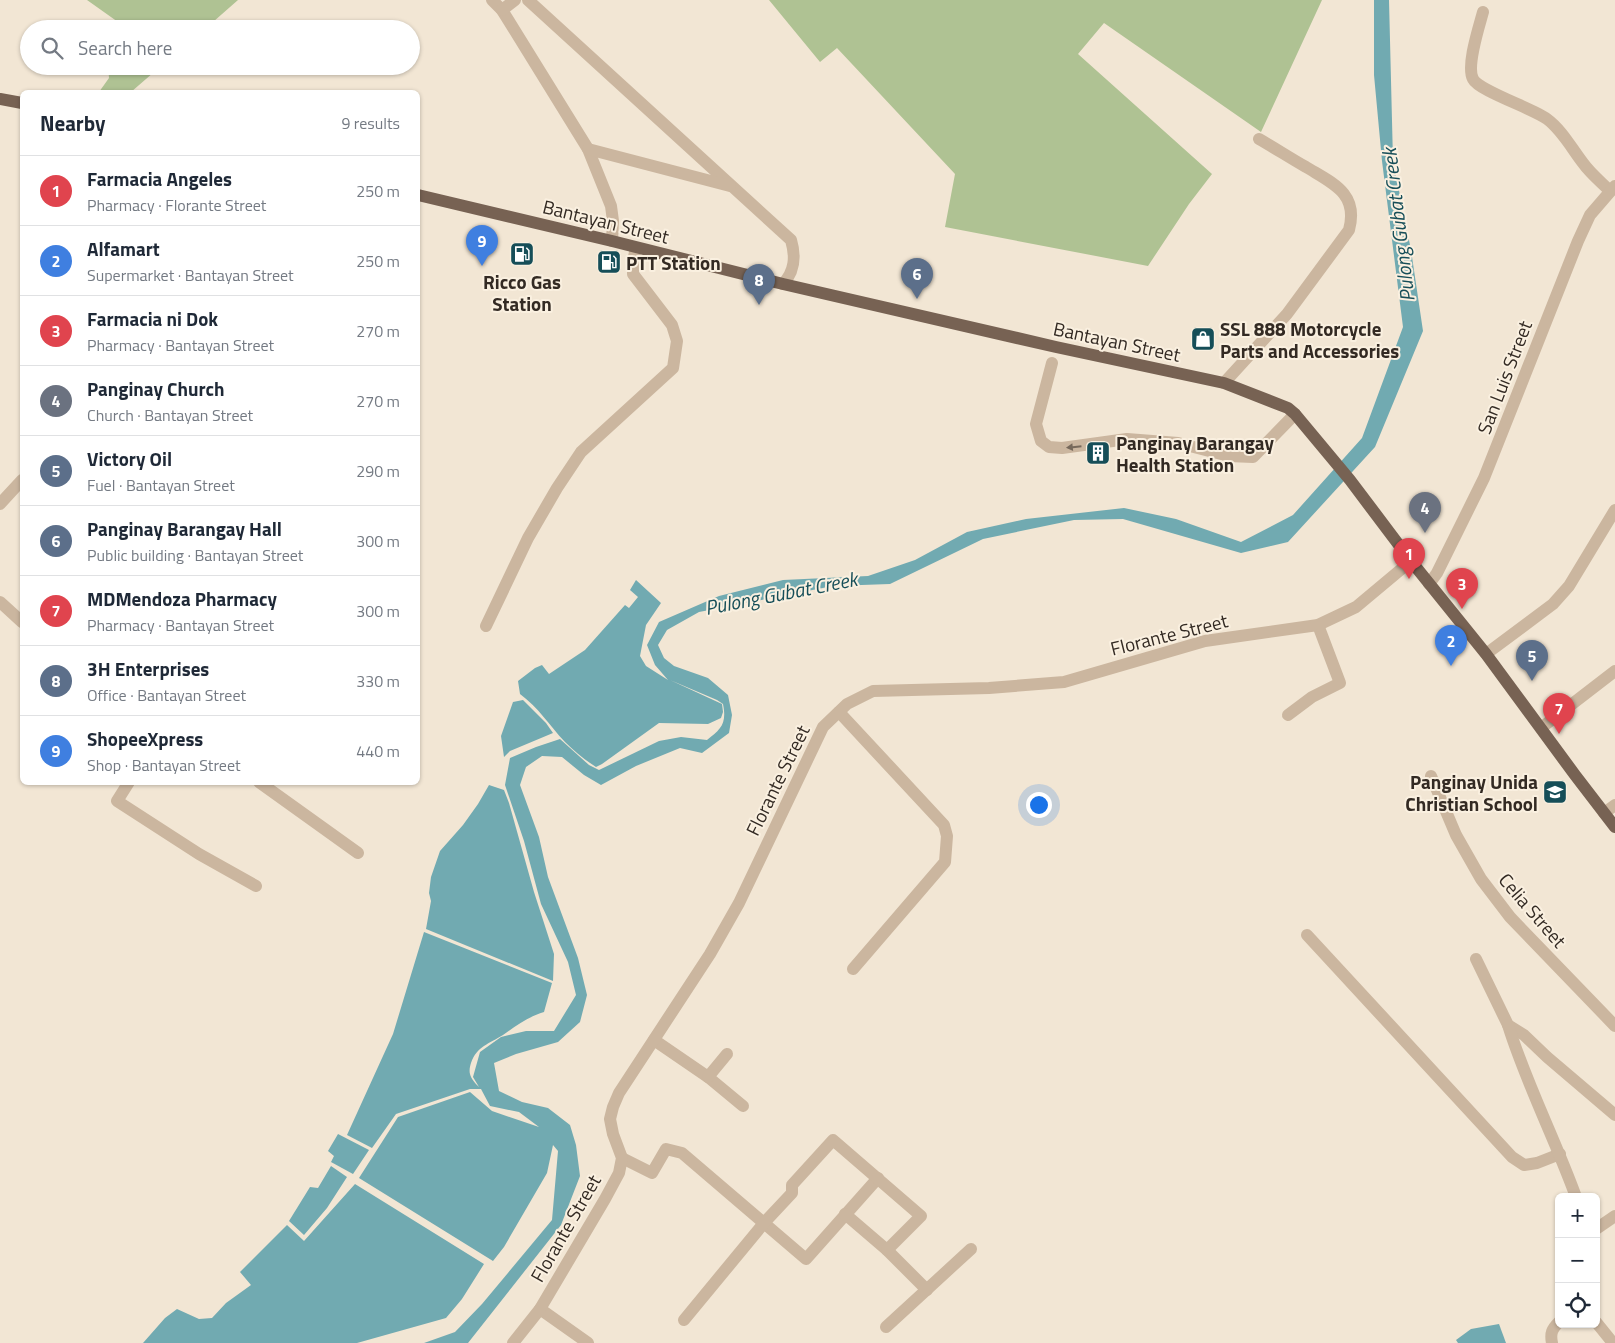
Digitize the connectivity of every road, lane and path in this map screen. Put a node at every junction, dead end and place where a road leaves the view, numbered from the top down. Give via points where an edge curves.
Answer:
1 (492, 0) edge
2 (516, 0) edge
3 (528, 0) edge
4 (502, 10) junction
5 (1483, 12) dead end
6 (0, 99) edge
7 (20, 103) edge
8 (1260, 139) dead end
9 (588, 149) junction
10 (733, 186) junction
11 (1612, 188) edge
12 (420, 195) edge
13 (612, 241) junction
14 (636, 248) junction
15 (783, 284) junction
16 (1054, 354) junction
17 (1224, 382) junction
18 (1295, 414) junction
19 (20, 482) edge
20 (0, 504) edge
21 (1615, 510) edge
22 (1411, 561) junction
23 (1429, 584) junction
24 (0, 602) edge
25 (20, 620) edge
26 (1318, 625) junction
27 (486, 626) dead end
28 (1486, 654) junction
29 (1615, 671) edge
30 (839, 712) junction
31 (1288, 715) dead end
32 (1541, 728) junction
33 (1431, 776) dead end
34 (127, 785) edge
35 (263, 785) edge
36 (1615, 805) edge
37 (1604, 813) junction
38 (1615, 827) edge
39 (358, 853) dead end
40 (256, 886) dead end
41 (1307, 935) dead end
42 (1476, 959) dead end
43 (853, 969) dead end
44 (1508, 1024) junction
45 (1615, 1026) edge
46 (654, 1040) junction
47 (727, 1054) dead end
48 (708, 1078) junction
49 (743, 1106) dead end
50 (1615, 1115) edge
51 (1560, 1154) junction
52 (622, 1158) junction
53 (878, 1178) junction
54 (1575, 1193) edge
55 (845, 1214) junction
56 (1615, 1216) edge
57 (764, 1223) junction
58 (1600, 1226) edge
59 (971, 1249) dead end
60 (887, 1250) junction
61 (926, 1290) junction
62 (540, 1308) junction
63 (684, 1320) dead end
64 (886, 1327) dead end
65 (1555, 1327) edge
66 (1600, 1327) edge
67 (513, 1343) edge
68 (588, 1343) edge
69 (1552, 1343) edge
70 (1613, 1343) edge

1 - 4 street
2 - 4 street
3 - 10 street
4 - 9 street
5 - 11 street via 1472,60 1474,81 1547,119 1568,141 1584,165
6 - 7 main road
8 - 17 street via 1338,186 1351,206 1352,218 1349,230 1287,314
9 - 10 street
9 - 13 street via 611,206
10 - 15 street via 791,240 795,254 790,276
11 - 23 street, San Luis Street via 1590,215 1484,478
12 - 13 main road, Bantayan Street
13 - 14 main road, Bantayan Street
14 - 15 main road, Bantayan Street
14 - 27 street via 633,274 672,325 677,341 673,368 581,452 528,538
15 - 16 main road, Bantayan Street
16 - 17 main road, Bantayan Street
18 -> 16 street via 1253,457 1228,456 1178,443 1127,439 1049,447 1041,441 1036,424
17 - 18 main road, Bantayan Street via 1288,408
18 - 22 main road, Bantayan Street
19 - 20 street
21 - 28 street via 1569,586 1553,604
22 - 23 main road, Bantayan Street
22 - 26 street, Florante Street via 1356,606
23 - 28 main road, Bantayan Street
24 - 25 street
26 - 30 street, Florante Street via 1205,641 1064,682 873,691 847,704
26 - 31 street via 1340,683 1312,697
28 - 32 main road, Bantayan Street
29 - 32 street
30 - 43 street via 944,825 947,836 946,862
30 - 46 street, Florante Street via 823,726 739,904
32 - 37 main road, Bantayan Street
33 - 45 street, Celia Street via 1456,835 1482,879 1510,917
34 - 40 street via 117,801
35 - 39 street
36 - 37 street
37 - 38 main road, Bantayan Street
41 - 51 street via 1512,1157 1524,1165
42 - 44 street
44 - 50 street
44 - 51 street
46 - 48 street
46 - 52 street, Florante Street via 613,1107 611,1127
47 - 48 street
48 - 49 street
51 - 54 street
52 - 57 street via 652,1173 666,1149 682,1153
52 - 62 street, Florante Street via 614,1184
53 - 55 street
53 - 57 street via 833,1140 792,1185 792,1193
53 - 60 street via 921,1216
55 - 57 street via 806,1259
55 - 60 street
56 - 58 street
57 - 63 street
59 - 61 street
60 - 61 street
61 - 64 street
62 - 67 street, Florante Street
62 - 68 street
65 - 69 street
66 - 70 street

